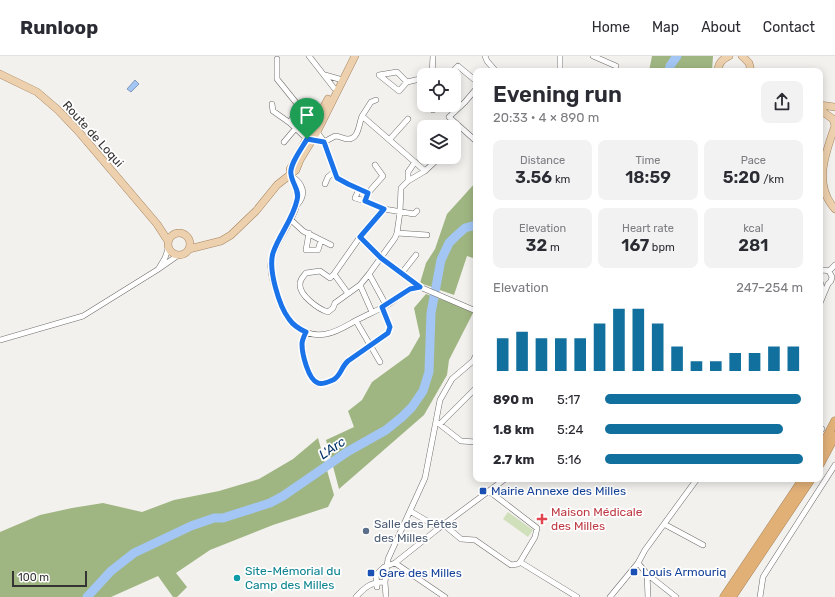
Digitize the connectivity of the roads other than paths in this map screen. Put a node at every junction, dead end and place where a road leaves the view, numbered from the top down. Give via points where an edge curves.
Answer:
1 (309, 56) edge
2 (350, 56) edge
3 (355, 56) edge
4 (433, 56) edge
5 (485, 56) edge
6 (560, 56) edge
7 (593, 56) edge
8 (729, 56) edge
9 (742, 56) edge
10 (278, 60) dead end
11 (720, 60) edge
12 (616, 66) dead end
13 (751, 66) edge
14 (432, 68) edge
15 (461, 68) edge
16 (493, 68) edge
17 (560, 68) edge
18 (0, 74) edge
19 (324, 74) junction
20 (473, 78) edge
21 (339, 79) junction
22 (417, 80) edge
23 (406, 82) junction
24 (334, 88) junction
25 (473, 93) edge
26 (376, 100) dead end
27 (272, 104) dead end
28 (823, 105) edge
29 (835, 107) edge
30 (823, 112) edge
31 (362, 116) junction
32 (408, 118) dead end
33 (290, 123) junction
34 (835, 126) edge
35 (295, 129) junction
36 (317, 132) junction
37 (473, 138) edge
38 (390, 139) junction
39 (309, 140) junction
40 (284, 142) dead end
41 (324, 142) junction
42 (415, 162) junction
43 (432, 164) edge
44 (375, 165) dead end
45 (425, 171) junction
46 (334, 172) junction
47 (291, 175) junction
48 (408, 181) junction
49 (325, 184) dead end
50 (359, 189) junction
51 (368, 193) junction
52 (365, 201) junction
53 (384, 209) junction
54 (835, 209) edge
55 (417, 211) dead end
56 (400, 212) junction
57 (290, 219) junction
58 (157, 224) junction
59 (176, 233) junction
60 (397, 233) junction
61 (309, 234) junction
62 (427, 235) dead end
63 (360, 237) junction
64 (188, 238) junction
65 (321, 240) junction
66 (212, 243) junction
67 (168, 245) junction
68 (331, 245) dead end
69 (189, 249) junction
70 (416, 255) dead end
71 (177, 256) junction
72 (381, 258) junction
73 (835, 265) edge
74 (157, 270) junction
75 (823, 270) edge
76 (829, 271) junction
77 (334, 274) junction
78 (369, 274) junction
79 (401, 274) junction
80 (834, 276) edge
81 (823, 284) edge
82 (828, 284) junction
83 (360, 285) junction
84 (423, 288) junction
85 (347, 292) junction
86 (823, 297) edge
87 (384, 306) junction
88 (473, 310) edge
89 (372, 312) junction
90 (356, 321) junction
91 (306, 332) junction
92 (0, 340) edge
93 (371, 346) junction
94 (380, 362) dead end
95 (473, 363) edge
96 (473, 391) edge
97 (835, 421) edge
98 (438, 423) junction
99 (835, 436) edge
100 (473, 442) edge
101 (823, 444) edge
102 (823, 458) edge
103 (835, 465) edge
104 (501, 482) edge
105 (695, 482) edge
106 (801, 482) edge
107 (809, 482) edge
108 (489, 491) junction
109 (410, 511) junction
110 (664, 524) junction
111 (441, 526) junction
112 (703, 545) dead end
113 (520, 562) junction
114 (395, 563) junction
115 (638, 563) junction
116 (387, 566) junction
117 (647, 574) junction
118 (385, 582) junction
119 (376, 584) junction
120 (386, 596) edge
121 (356, 597) edge
122 (445, 597) edge
123 (577, 597) edge
124 (610, 597) edge
125 (648, 597) edge
126 (676, 597) edge
127 (724, 597) edge
128 (732, 597) edge
129 (760, 597) edge

1 - 19 street
2 - 21 main road
3 - 36 main road
4 - 14 street
5 - 16 street
6 - 17 street
7 - 12 street
8 - 11 main road
9 - 13 main road
10 - 33 street via 277,79 298,105
15 - 20 street
18 - 58 main road, Route de Loqui via 37,92 58,110
19 - 21 street
19 - 24 street
21 - 24 main road
22 - 23 street
23 - 23 street via 397,72 379,75 399,91
24 - 39 main road
25 - 37 street via 449,117
26 - 31 street via 371,102
27 - 33 street via 273,111
28 - 29 main road
30 - 34 main road via 833,119
31 - 38 street
31 - 41 street via 357,133 352,138 335,136
32 - 38 street
33 - 35 street
34 - 54 main road via 823,169 825,195
35 - 39 street
35 - 40 street
36 - 39 main road
36 - 41 street
38 - 42 street
39 - 41 street
39 - 47 main road via 290,169
41 - 46 street
42 - 45 street
42 - 48 street via 408,172
43 - 45 street
44 - 51 street via 383,176
45 - 48 street
46 - 49 street
46 - 50 street via 337,178
47 - 57 street via 298,198
47 - 66 main road via 277,185 256,211 231,235
48 - 56 street via 401,188
50 - 51 street
50 - 52 street via 356,198
51 - 52 street
52 - 53 street
53 - 56 street
53 - 63 street
55 - 56 street via 414,214
56 - 60 street
57 - 61 street
57 - 91 street via 273,252 271,271 284,312 290,321
58 - 59 main road, Route de Loqui
58 - 67 main road, Route de Loqui
59 - 64 main road
59 - 67 main road via 169,238
60 - 62 street
60 - 72 street
61 - 65 street
61 - 65 street via 306,250 318,250
63 - 72 street
63 - 77 street
64 - 66 main road
64 - 69 main road
65 - 68 street
66 - 69 main road
67 - 71 main road via 170,252
67 - 74 street via 165,258
69 - 71 main road via 184,255
70 - 79 street
71 - 74 street
72 - 78 street
72 - 79 street
73 - 76 street
74 - 92 street via 83,316
75 - 76 street
76 - 80 street
77 - 85 street
77 - 85 street via 330,278 320,271 306,273 300,279 299,286 303,294 328,312
78 - 83 street
78 - 87 street
79 - 84 street
80 - 82 street
81 - 82 street
82 - 86 street
83 - 85 street
83 - 89 street
84 - 87 street via 410,289
84 - 88 street
87 - 89 street
87 - 93 street via 390,330
89 - 90 street
90 - 91 street via 326,334
90 - 93 street
91 - 93 street via 302,343 305,363 316,383 332,381 345,363
93 - 94 street
95 - 98 street via 452,379 440,400
96 - 98 street
97 - 101 highway
98 - 100 street via 461,441
98 - 109 street via 425,478
99 - 102 highway
103 - 129 street via 763,576
104 - 108 street
105 - 110 street
106 - 127 highway
107 - 128 highway
108 - 111 street
108 - 113 street via 537,528 535,537
109 - 111 street
109 - 116 street
110 - 112 street
110 - 115 street
111 - 113 street via 461,539 475,540 511,565
111 - 114 street
113 - 123 street
114 - 116 street
114 - 122 street
115 - 117 street
115 - 124 street
116 - 118 street
116 - 119 street via 376,575
117 - 125 street
117 - 126 street
118 - 119 street
118 - 120 street
119 - 120 street
119 - 121 street via 371,584

